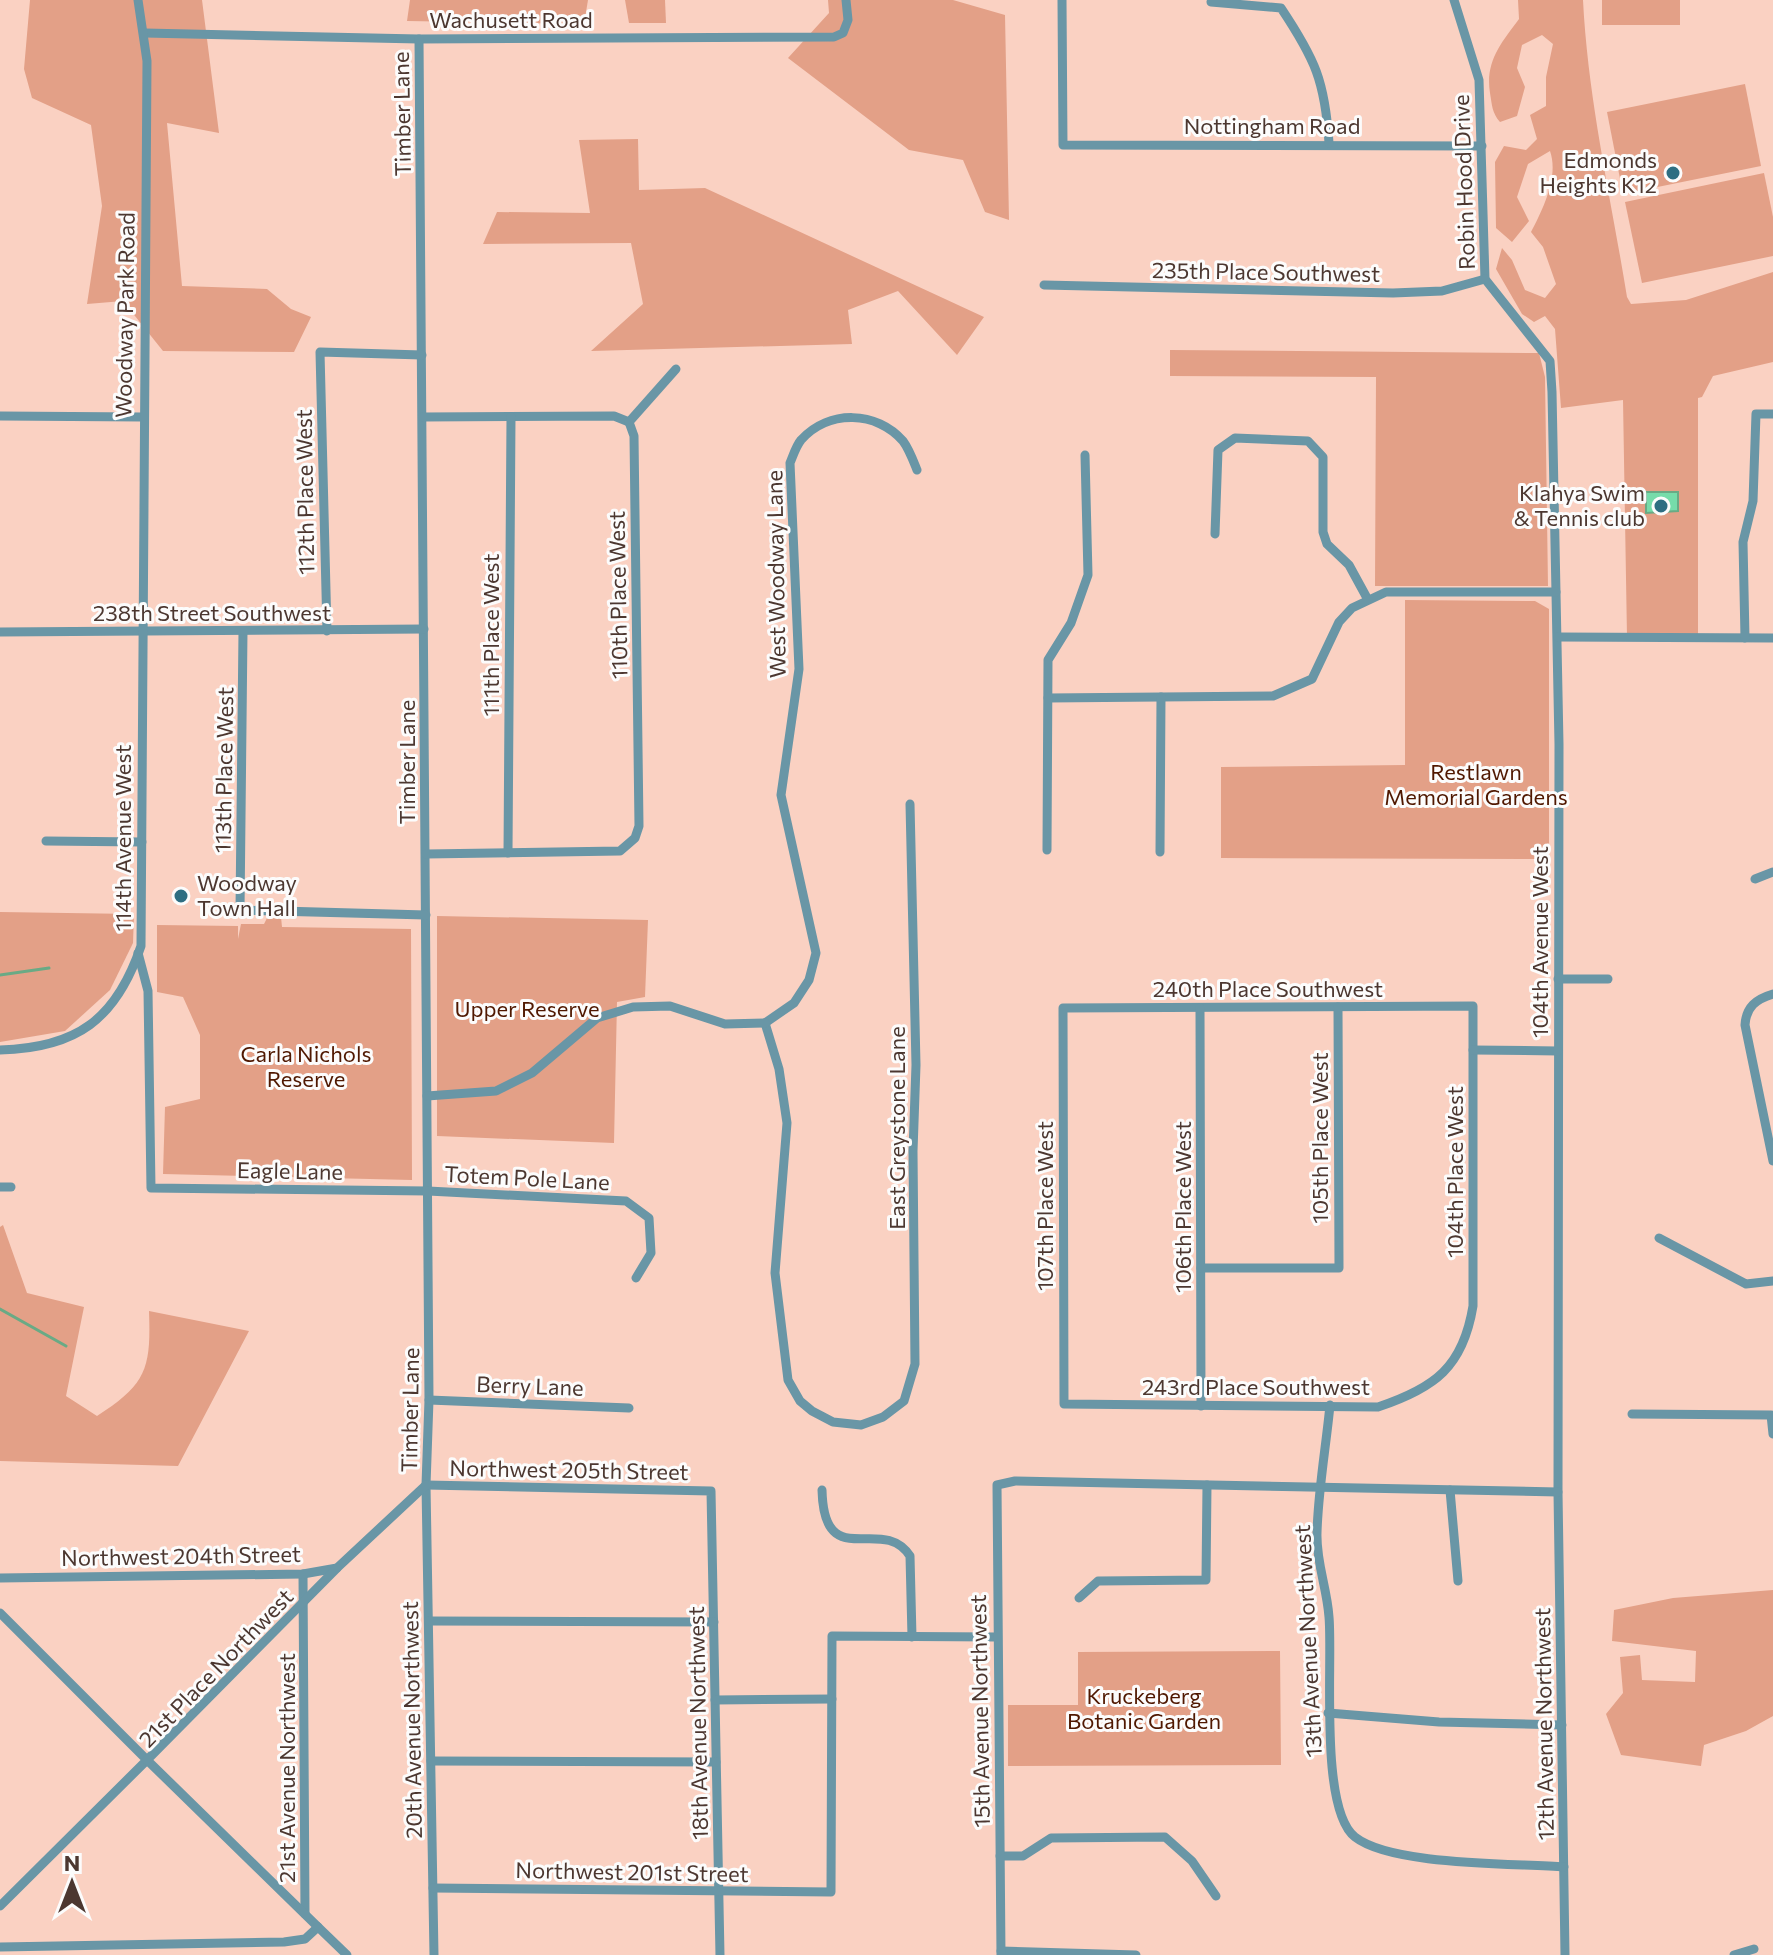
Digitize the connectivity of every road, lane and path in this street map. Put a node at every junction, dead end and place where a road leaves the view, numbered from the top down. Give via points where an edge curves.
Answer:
1 (138, 0) edge
2 (846, 0) edge
3 (1062, 0) edge
4 (1454, 0) edge
5 (1211, 2) dead end
6 (1285, 4) edge
7 (145, 33) junction
8 (419, 39) junction
9 (1329, 143) junction
10 (1482, 146) junction
11 (1485, 279) junction
12 (1044, 285) dead end
13 (422, 355) junction
14 (676, 369) dead end
15 (1552, 392) joint
16 (1773, 414) edge
17 (0, 416) edge
18 (142, 417) junction
19 (423, 417) junction
20 (511, 417) junction
21 (629, 422) junction
22 (1085, 455) dead end
23 (917, 470) dead end
24 (1215, 534) dead end
25 (1556, 592) junction
26 (1367, 598) junction
27 (424, 629) junction
28 (243, 631) junction
29 (327, 631) junction
30 (0, 632) edge
31 (142, 632) junction
32 (1558, 637) junction
33 (1745, 638) junction
34 (1773, 638) edge
35 (1161, 697) junction
36 (1048, 698) junction
37 (910, 804) dead end
38 (46, 841) dead end
39 (142, 842) junction
40 (1047, 850) dead end
41 (1160, 852) dead end
42 (508, 853) junction
43 (426, 854) junction
44 (1773, 872) edge
45 (1755, 879) dead end
46 (426, 915) junction
47 (138, 953) junction
48 (1558, 979) junction
49 (1608, 979) dead end
50 (1773, 994) edge
51 (1473, 1006) joint
52 (1338, 1007) junction
53 (1063, 1008) joint
54 (1200, 1008) junction
55 (765, 1023) junction
56 (0, 1050) edge
57 (1473, 1050) junction
58 (1558, 1051) junction
59 (427, 1096) junction
60 (1772, 1144) edge
61 (1773, 1161) edge
62 (0, 1187) edge
63 (11, 1187) dead end
64 (151, 1188) joint
65 (428, 1191) junction
66 (1659, 1238) dead end
67 (1201, 1268) junction
68 (636, 1278) dead end
69 (1773, 1281) edge
70 (1468, 1336) joint
71 (429, 1400) junction
72 (1064, 1404) joint
73 (1330, 1405) junction
74 (1201, 1406) junction
75 (629, 1408) dead end
76 (1632, 1414) dead end
77 (1773, 1434) edge
78 (426, 1485) junction
79 (1207, 1485) junction
80 (1322, 1487) junction
81 (822, 1490) dead end
82 (1450, 1490) junction
83 (711, 1491) joint
84 (1558, 1492) junction
85 (337, 1568) junction
86 (303, 1574) junction
87 (0, 1578) edge
88 (1458, 1581) dead end
89 (1079, 1598) dead end
90 (304, 1602) junction
91 (0, 1613) edge
92 (429, 1621) junction
93 (714, 1622) junction
94 (912, 1637) junction
95 (997, 1637) junction
96 (832, 1699) junction
97 (715, 1700) junction
98 (1328, 1713) junction
99 (1562, 1725) junction
100 (147, 1760) junction
101 (431, 1761) junction
102 (716, 1762) junction
103 (1000, 1856) junction
104 (1564, 1867) junction
105 (433, 1888) junction
106 (719, 1891) junction
107 (1216, 1896) dead end
108 (0, 1906) edge
109 (305, 1914) junction
110 (318, 1927) junction
111 (0, 1947) edge
112 (1754, 1949) dead end
113 (1001, 1953) edge
114 (347, 1955) edge
115 (434, 1955) edge
116 (720, 1955) edge
117 (1136, 1955) edge
118 (1565, 1955) edge
119 (1734, 1955) edge

1 - 7 street, Woodway Park Road
2 - 8 street, Wachusett Road via 848,20 843,33 834,37
3 - 9 street, Nottingham Road via 1063,145
4 - 10 street, Robin Hood Drive via 1479,80
5 - 6 street
6 - 9 street via 1318,69 1326,95
7 - 8 street, Wachusett Road
7 - 18 street, Woodway Park Road
8 - 13 street, Timber Lane
9 - 10 street, Nottingham Road
10 - 11 street, Robin Hood Drive
11 - 12 street, 235th Place Southwest via 1442,291 1393,293
11 - 15 street, Robin Hood Drive via 1550,361
13 - 19 street, Timber Lane
13 - 29 street, 112th Place West via 320,352
14 - 21 street
15 - 25 street, 104th Avenue West
16 - 33 street via 1756,414 1753,501 1743,542
17 - 18 street
18 - 31 street, Woodway Park Road
19 - 20 street
19 - 27 street, Timber Lane
20 - 21 street via 614,416
20 - 42 street, 111th Place West
21 - 42 street, 110th Place West via 634,436 639,826 635,838 620,851
22 - 36 street via 1088,575 1071,623 1048,660
23 - 55 street, West Woodway Lane via 905,443 867,418 845,417 821,425 801,440 790,463 799,669 781,795 816,953 809,980 794,1003
24 - 26 street via 1218,450 1235,438 1308,441 1323,457 1327,544 1349,565
25 - 26 street via 1386,592
25 - 32 street, 104th Avenue West
26 - 35 street via 1339,622 1312,679 1296,688 1273,696
27 - 29 street, 238th Street Southwest
27 - 43 street, Timber Lane
28 - 29 street, 238th Street Southwest
28 - 31 street, 238th Street Southwest
28 - 46 street, 113th Place West via 240,910
30 - 31 street, 238th Street Southwest
31 - 39 street, 114th Avenue West
32 - 33 street
32 - 48 street, 104th Avenue West
33 - 34 street
35 - 36 street
35 - 41 street
36 - 40 street
37 - 55 street, East Greystone Lane via 915,1364 904,1401 861,1425 833,1422 812,1411 788,1380 775,1273 787,1123
38 - 39 street
39 - 47 street, 114th Avenue West
42 - 43 street
43 - 46 street, Timber Lane
44 - 45 street
46 - 59 street, Timber Lane
47 - 56 street via 117,997 77,1035 35,1049
47 - 64 street, 114th Avenue West via 148,991
48 - 49 street
48 - 58 street, 104th Avenue West
50 - 60 street via 1745,1013
51 - 52 street, 240th Place Southwest
51 - 57 street, 104th Place West
52 - 54 street, 240th Place Southwest
52 - 67 street, 105th Place West via 1339,1268
53 - 54 street, 240th Place Southwest
53 - 72 street, 107th Place West
54 - 67 street, 106th Place West
55 - 59 street via 725,1024 670,1006 633,1007 597,1018 532,1073 496,1091
57 - 58 street
57 - 70 street, 104th Place West via 1473,1306
58 - 84 street, 104th Avenue West
59 - 65 street, Timber Lane
60 - 61 street
62 - 63 street
64 - 65 street, Eagle Lane
65 - 68 street, Totem Pole Lane via 626,1201 649,1218 651,1253
65 - 71 street, Timber Lane
66 - 69 street via 1746,1284
67 - 74 street, 106th Place West
70 - 73 street, 243rd Place Southwest via 1438,1379 1412,1396 1378,1407
71 - 75 street, Berry Lane
71 - 78 street, Timber Lane
72 - 74 street, 243rd Place Southwest
73 - 74 street, 243rd Place Southwest
73 - 80 street
76 - 77 street via 1771,1415
78 - 83 street, Northwest 205th Street
78 - 85 street
78 - 92 street, 20th Avenue Northwest
79 - 80 street
79 - 89 street via 1206,1580 1098,1581
79 - 95 street, 15th Avenue Northwest via 997,1485
80 - 82 street
80 - 98 street, 13th Avenue Northwest via 1317,1532 1329,1621
81 - 94 street via 832,1532 842,1538 893,1543 910,1556
82 - 84 street
82 - 88 street
83 - 93 street, 18th Avenue Northwest
84 - 99 street, 12th Avenue Northwest
85 - 86 street, Northwest 204th Street
85 - 90 street, 21st Place Northwest
86 - 87 street, Northwest 204th Street
86 - 90 street, 21st Avenue Northwest
90 - 100 street, 21st Place Northwest
90 - 109 street, 21st Avenue Northwest
91 - 100 street
92 - 93 street
92 - 101 street, 20th Avenue Northwest
93 - 97 street, 18th Avenue Northwest
94 - 95 street
94 - 96 street via 832,1636
95 - 103 street, 15th Avenue Northwest
96 - 97 street
96 - 106 street, Northwest 201st Street via 831,1892
97 - 102 street, 18th Avenue Northwest
98 - 99 street
98 - 104 street, 13th Avenue Northwest via 1336,1792 1353,1837 1390,1854
99 - 104 street, 12th Avenue Northwest
100 - 108 street
100 - 109 street, 21st Place Northwest
101 - 102 street
101 - 105 street, 20th Avenue Northwest
102 - 106 street, 18th Avenue Northwest
103 - 107 street via 1023,1856 1051,1838 1165,1837 1192,1861
103 - 113 street, 15th Avenue Northwest
104 - 118 street, 12th Avenue Northwest
105 - 106 street, Northwest 201st Street
105 - 115 street, 20th Avenue Northwest
106 - 116 street, 18th Avenue Northwest
109 - 110 street, 21st Place Northwest
110 - 111 street via 305,1939 284,1942
110 - 114 street
112 - 119 street
113 - 117 street

